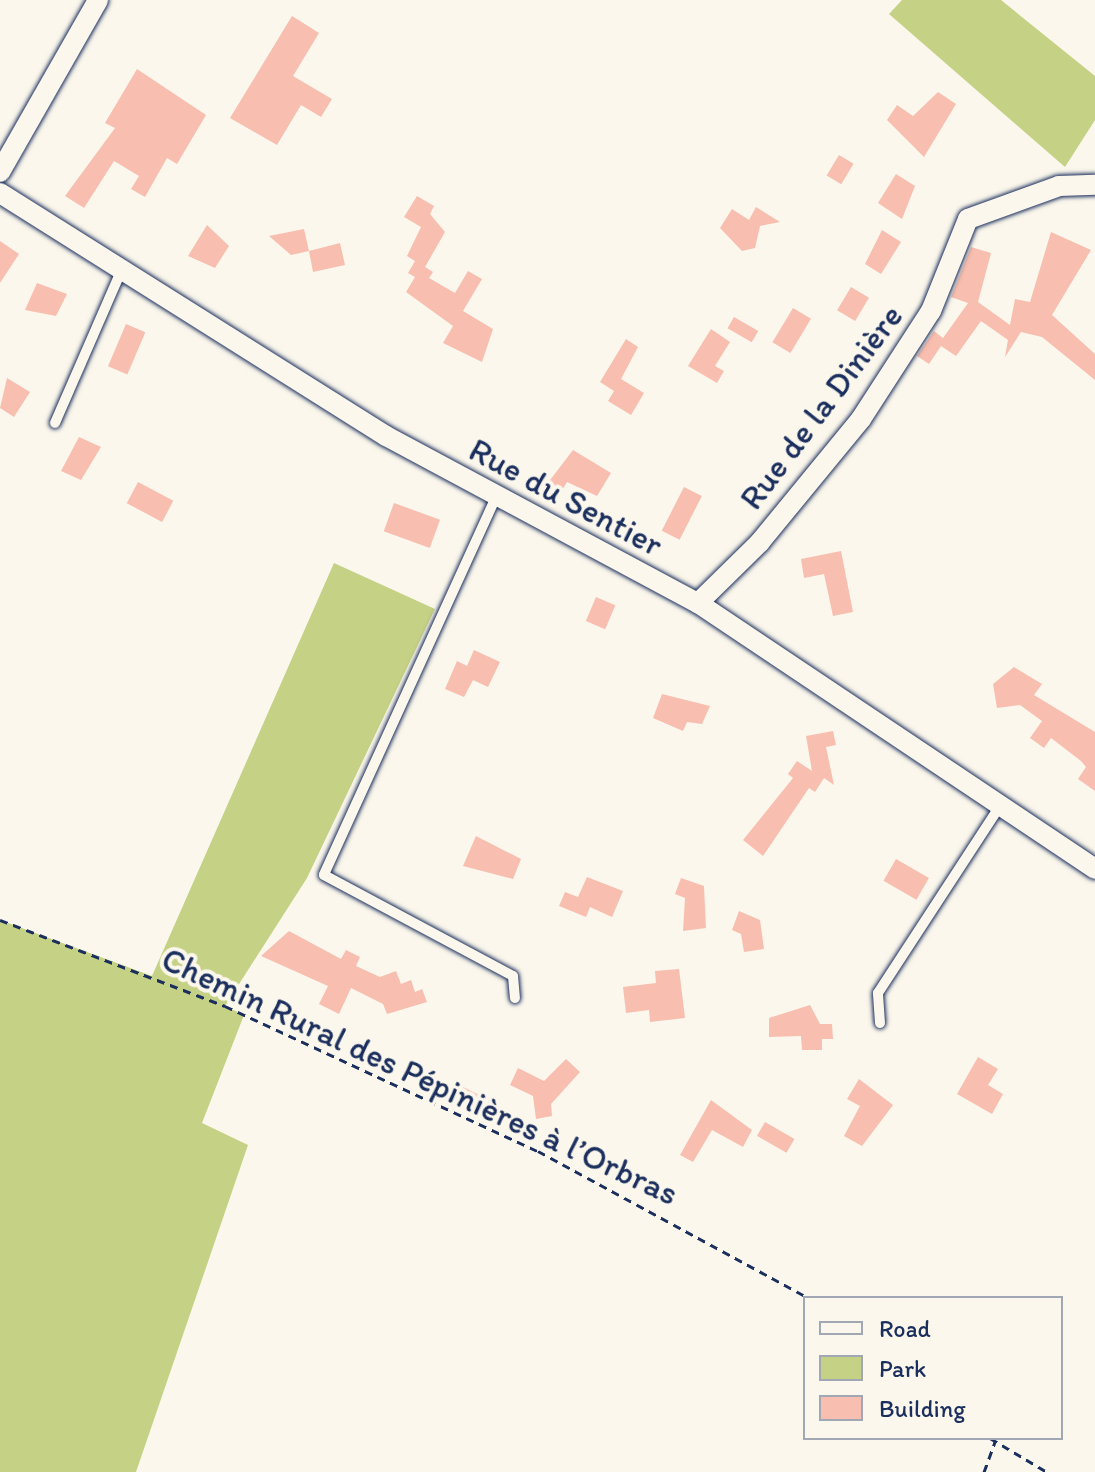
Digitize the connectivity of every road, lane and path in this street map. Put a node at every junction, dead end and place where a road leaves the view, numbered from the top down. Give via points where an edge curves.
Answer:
1 (98, 0) edge
2 (0, 172) edge
3 (1095, 185) edge
4 (0, 193) edge
5 (121, 271) junction
6 (55, 423) dead end
7 (496, 497) junction
8 (698, 603) junction
9 (1000, 806) junction
10 (1095, 869) edge
11 (0, 920) edge
12 (515, 998) dead end
13 (880, 1023) dead end
14 (805, 1296) edge
15 (992, 1440) edge
16 (984, 1472) edge
17 (1047, 1472) edge

1 - 2 street
3 - 8 street, Rue de la Dinière via 1059,186 968,219 931,311 861,419 760,542
4 - 5 street, Rue du Sentier
5 - 6 lane
5 - 7 street, Rue du Sentier
7 - 8 street, Rue du Sentier
7 - 12 lane via 324,875 513,976
8 - 9 street, Rue du Sentier
9 - 10 street, Rue du Sentier
9 - 13 lane via 878,993
11 - 14 path, Chemin Rural des Pépinières à l’Orbras via 225,1006 511,1138
15 - 16 path
15 - 17 path

